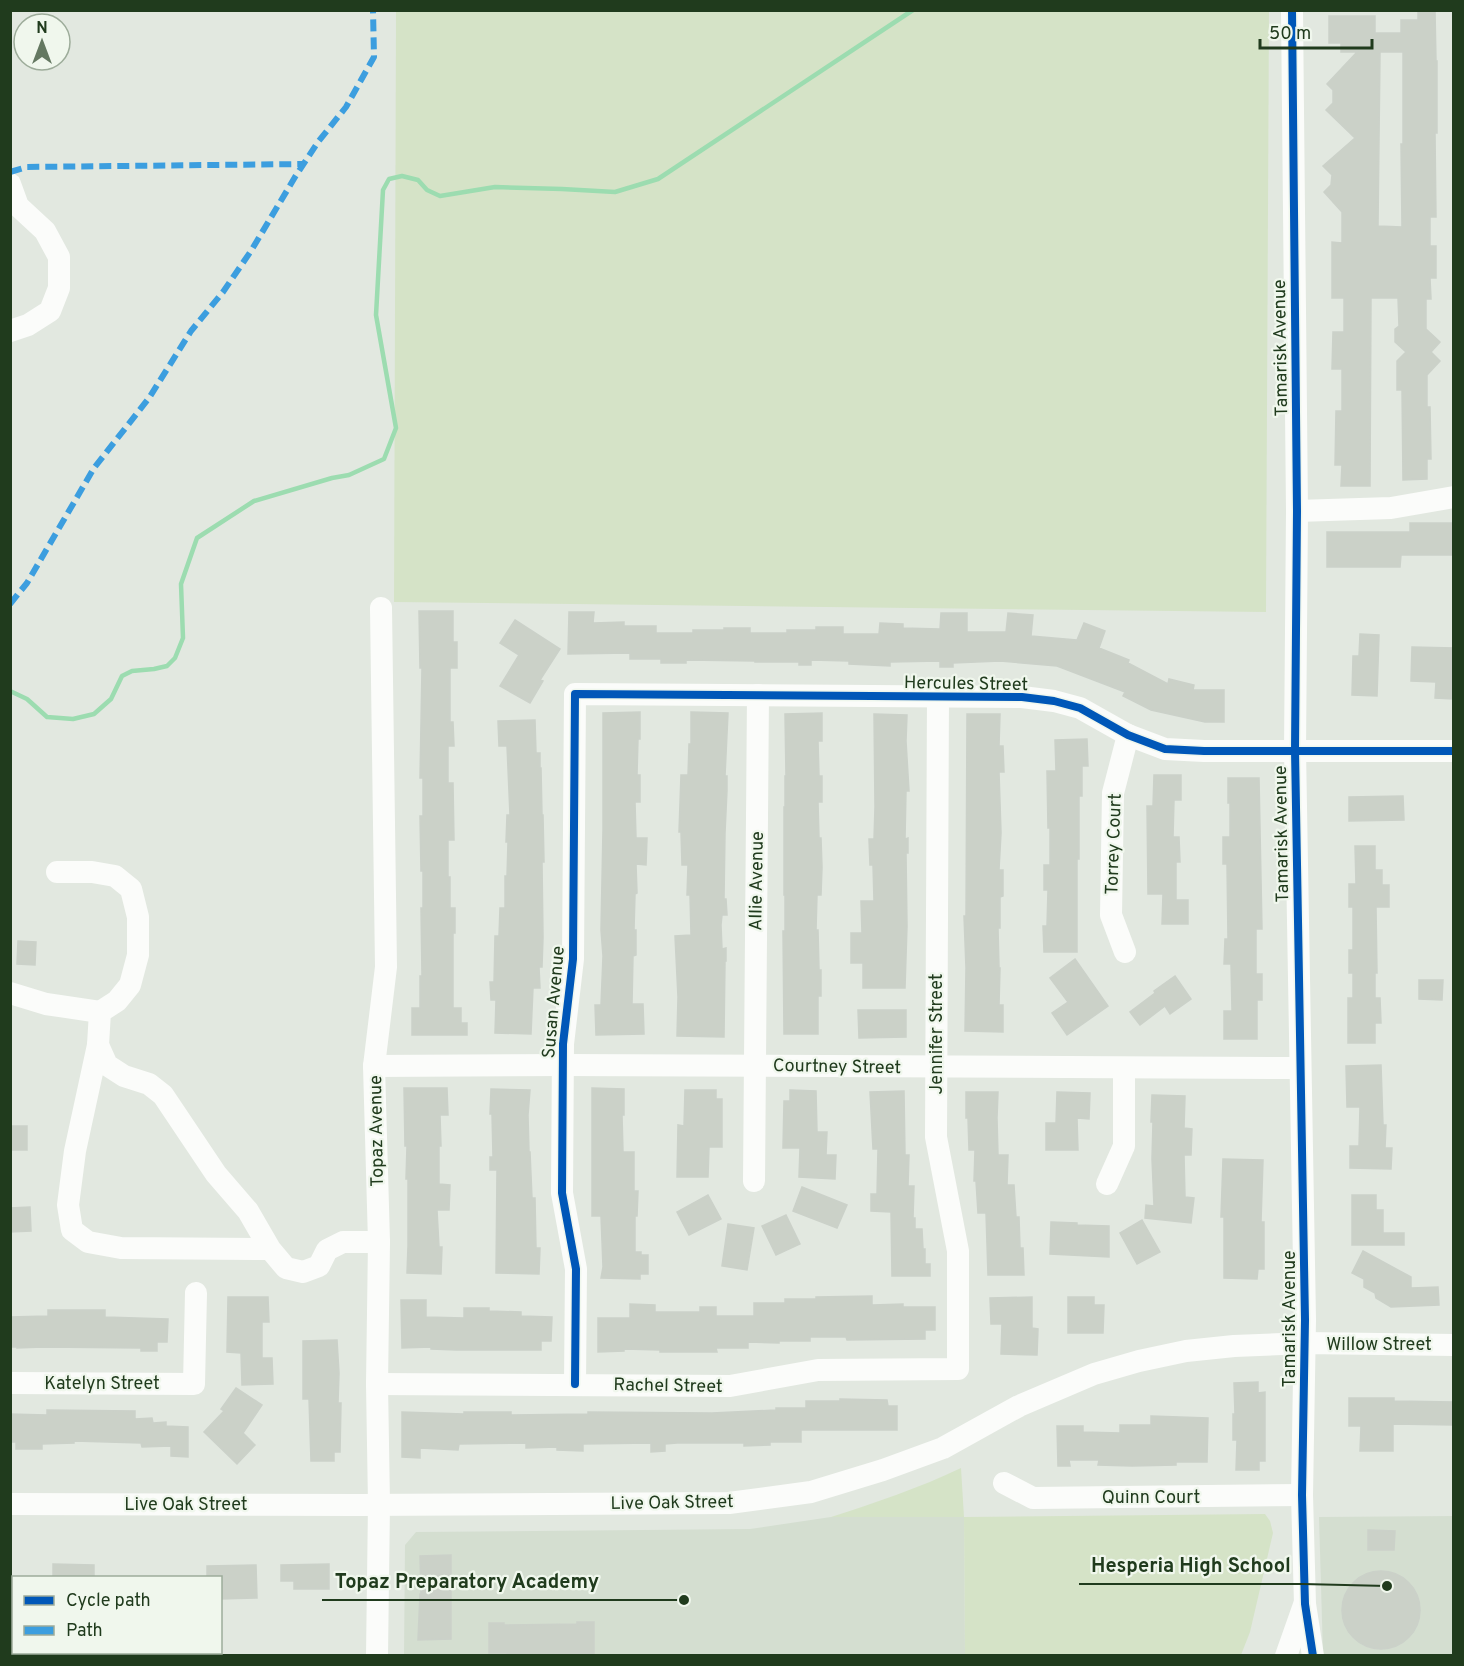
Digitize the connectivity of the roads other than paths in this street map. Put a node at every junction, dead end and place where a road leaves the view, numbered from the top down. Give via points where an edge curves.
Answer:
1 (1292, 10) edge
2 (10, 184) edge
3 (14, 210) edge
4 (10, 331) edge
5 (1454, 497) edge
6 (1297, 511) junction
7 (381, 608) dead end
8 (575, 694) joint
9 (758, 695) junction
10 (938, 696) junction
11 (1128, 735) junction
12 (1295, 750) junction
13 (1454, 751) edge
14 (57, 872) dead end
15 (1125, 952) dead end
16 (10, 993) edge
17 (100, 1012) junction
18 (98, 1045) junction
19 (563, 1065) junction
20 (374, 1066) junction
21 (754, 1066) junction
22 (936, 1067) junction
23 (1124, 1068) junction
24 (1300, 1068) junction
25 (754, 1181) dead end
26 (1107, 1184) dead end
27 (379, 1242) junction
28 (270, 1249) junction
29 (196, 1293) dead end
30 (1305, 1343) junction
31 (1454, 1345) edge
32 (958, 1369) joint
33 (10, 1383) edge
34 (377, 1384) junction
35 (575, 1384) junction
36 (1004, 1484) dead end
37 (1302, 1496) junction
38 (10, 1503) edge
39 (379, 1504) junction
40 (1305, 1604) junction
41 (377, 1656) edge
42 (1286, 1656) edge
43 (1313, 1656) edge

1 - 6 street, Tamarisk Avenue
2 - 3 street
3 - 4 street via 45,231 59,257 59,288 50,311
5 - 6 street via 1391,508
6 - 12 street, Tamarisk Avenue
7 - 20 street, Topaz Avenue via 386,967
8 - 9 street, Hercules Street
8 - 19 street, Susan Avenue via 573,959
9 - 10 street, Hercules Street
9 - 21 street, Allie Avenue
10 - 11 street, Hercules Street via 1054,701 1080,708
10 - 22 street, Jennifer Street
11 - 12 street, Hercules Street via 1165,749
11 - 15 street, Torrey Court via 1113,793 1111,915
12 - 13 street, Hercules Street
12 - 24 street, Tamarisk Avenue
14 - 17 street via 115,876 131,889 138,917 138,955 130,985 117,1001
16 - 17 street via 45,1004
17 - 18 street
18 - 28 street via 107,1065 124,1077 149,1083 163,1095 216,1174 248,1211
18 - 28 street via 75,1151 68,1205 72,1230 88,1242 121,1248
19 - 20 street, Courtney Street
19 - 21 street, Courtney Street
19 - 35 street, Susan Avenue via 562,1193 576,1269
20 - 27 street, Topaz Avenue
21 - 22 street, Courtney Street
21 - 25 street, Allie Avenue
22 - 23 street, Courtney Street
22 - 32 street, Jennifer Street via 936,1137 958,1251
23 - 24 street, Courtney Street
23 - 26 street via 1124,1146
24 - 30 street, Tamarisk Avenue
27 - 28 street via 343,1242 327,1250 319,1266 303,1272 286,1268
27 - 34 street, Topaz Avenue
29 - 33 street, Katelyn Street via 194,1383
30 - 31 street, Willow Street
30 - 37 street, Tamarisk Avenue
30 - 39 street, Live Oak Street via 1186,1351 1094,1374 1019,1406 944,1448 811,1492 729,1503
32 - 35 street, Rachel Street via 818,1370 730,1386
34 - 35 street, Rachel Street
34 - 39 street, Topaz Avenue
36 - 37 street, Quinn Court via 1033,1498
37 - 40 street, Tamarisk Avenue
38 - 39 street, Live Oak Street
39 - 41 street, Topaz Avenue
40 - 42 street
40 - 43 street, Tamarisk Avenue

